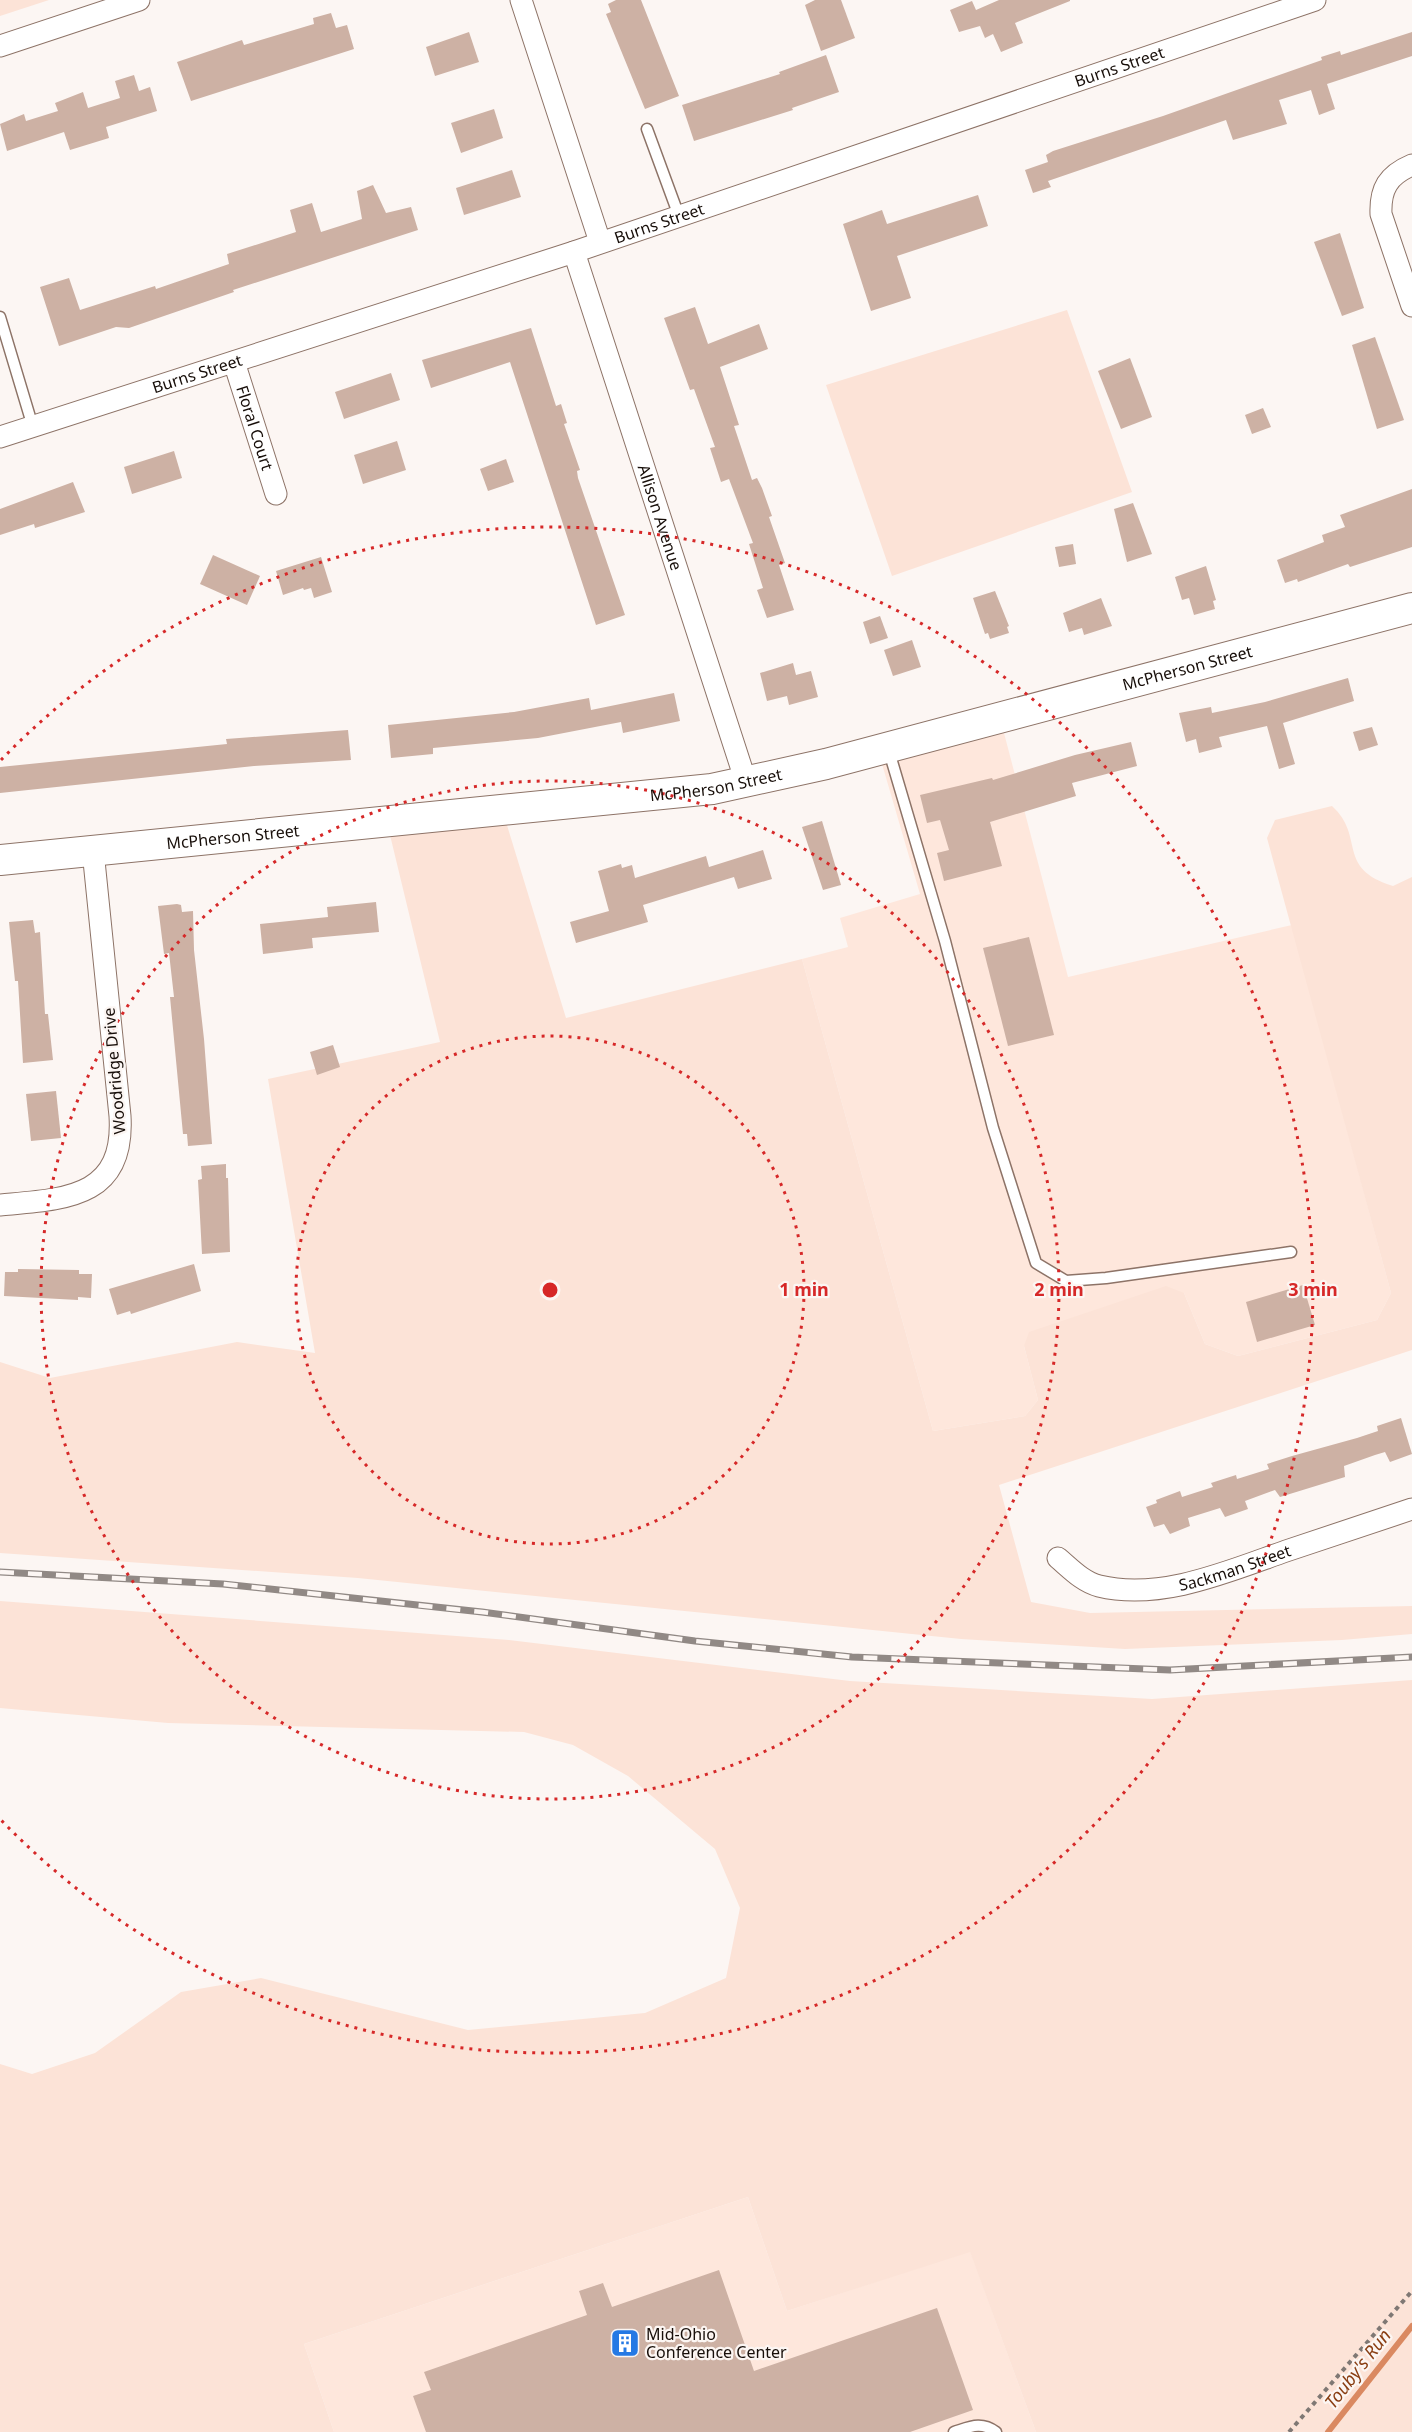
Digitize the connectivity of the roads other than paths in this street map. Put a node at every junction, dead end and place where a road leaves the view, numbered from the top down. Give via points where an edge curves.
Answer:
1 (140, 0) edge
2 (521, 0) edge
3 (1315, 0) edge
4 (0, 46) edge
5 (647, 129) dead end
6 (1412, 165) edge
7 (679, 216) junction
8 (600, 242) junction
9 (574, 252) junction
10 (1412, 306) edge
11 (0, 317) edge
12 (234, 362) junction
13 (33, 427) junction
14 (0, 437) edge
15 (276, 494) dead end
16 (1412, 608) edge
17 (888, 748) junction
18 (746, 782) junction
19 (93, 851) junction
20 (0, 860) edge
21 (0, 1205) edge
22 (1291, 1252) dead end
23 (1412, 1509) edge
24 (1059, 1558) dead end
25 (954, 2432) edge
26 (996, 2432) edge

1 - 4 street
2 - 8 street
3 - 7 street, Burns Street
5 - 7 lane
6 - 10 street via 1388,180 1380,198 1381,214
7 - 8 street, Burns Street
8 - 9 street, Burns Street
9 - 12 street, Burns Street
9 - 18 street, Allison Avenue
11 - 13 lane
12 - 13 street, Burns Street
12 - 15 street, Floral Court
13 - 14 street, Burns Street
16 - 17 street, McPherson Street
17 - 18 street, McPherson Street
17 - 22 lane via 945,941 993,1128 1036,1263 1066,1281
18 - 19 street, McPherson Street via 678,793
19 - 20 street, McPherson Street
19 - 21 street, Woodridge Drive via 120,1116 117,1155 107,1174 87,1190 64,1199
23 - 24 street, Sackman Street via 1178,1584 1139,1589 1100,1586 1086,1581
25 - 26 lane via 977,2425

